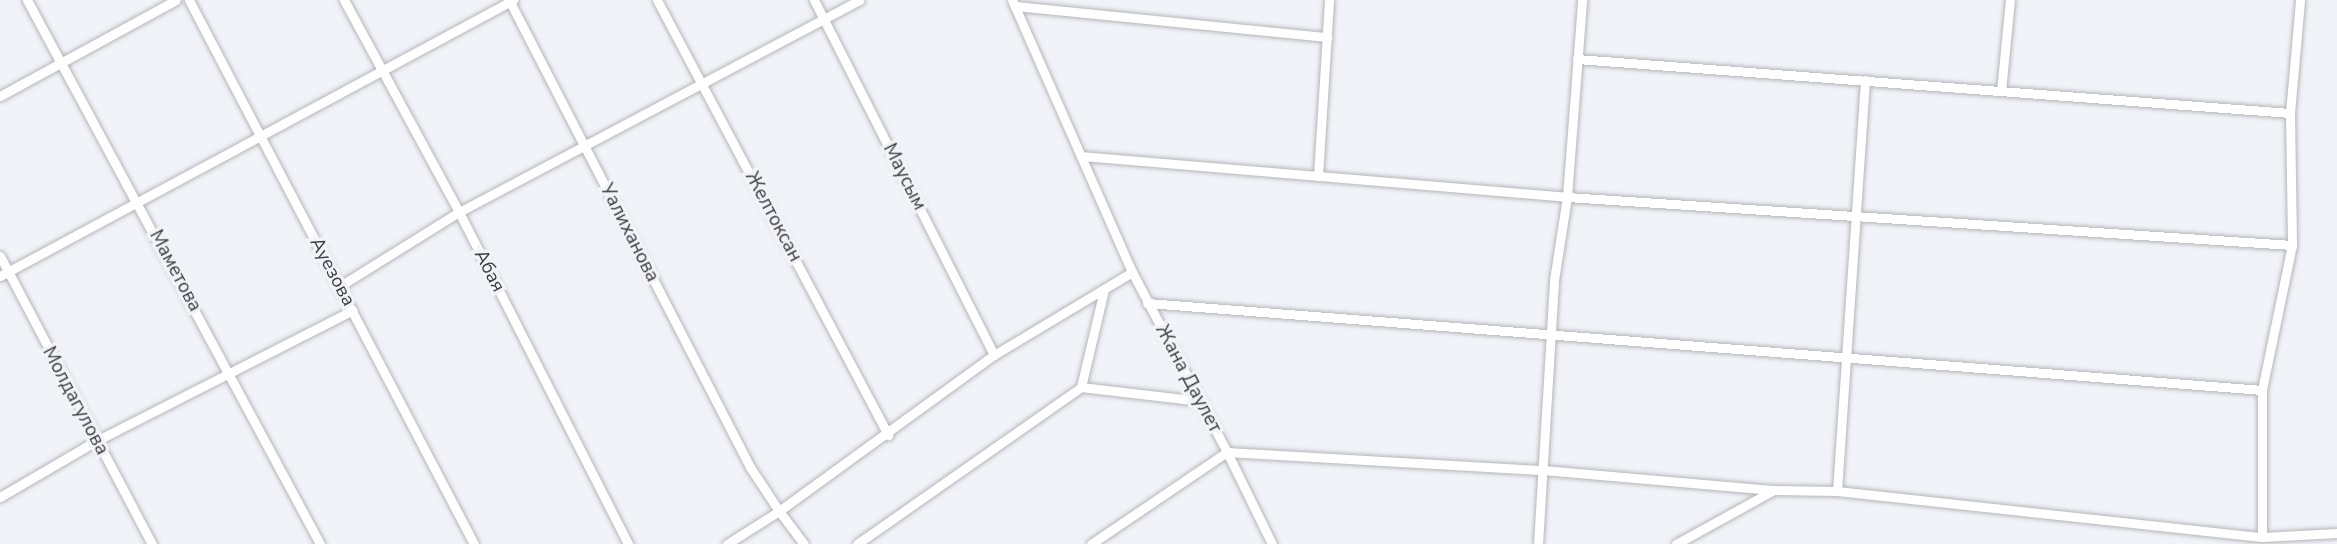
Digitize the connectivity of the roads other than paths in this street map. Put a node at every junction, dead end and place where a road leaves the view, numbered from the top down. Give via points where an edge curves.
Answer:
1 (27, 0) edge
2 (176, 0) edge
3 (188, 0) edge
4 (344, 0) edge
5 (657, 0) edge
6 (814, 0) edge
7 (859, 0) edge
8 (1329, 0) edge
9 (1582, 0) edge
10 (2010, 0) edge
11 (2300, 0) edge
12 (510, 1) edge
13 (1013, 3) edge
14 (823, 19) junction
15 (1326, 37) junction
16 (1577, 59) junction
17 (61, 62) junction
18 (383, 71) junction
19 (1865, 80) junction
20 (700, 81) junction
21 (2001, 91) junction
22 (0, 96) edge
23 (2290, 113) junction
24 (261, 136) junction
25 (584, 145) junction
26 (1081, 156) junction
27 (1318, 176) junction
28 (1567, 197) junction
29 (139, 202) junction
30 (459, 212) junction
31 (1856, 216) junction
32 (2292, 245) junction
33 (0, 256) edge
34 (1132, 272) junction
35 (4, 274) edge
36 (340, 286) junction
37 (1104, 290) junction
38 (1147, 303) junction
39 (353, 310) junction
40 (1550, 335) junction
41 (994, 355) junction
42 (1846, 358) junction
43 (230, 376) junction
44 (1081, 387) junction
45 (2262, 390) junction
46 (1200, 401) junction
47 (888, 435) junction
48 (96, 441) junction
49 (1227, 452) junction
50 (1543, 470) junction
51 (1774, 490) junction
52 (1837, 491) junction
53 (0, 497) edge
54 (779, 511) junction
55 (2337, 533) edge
56 (2262, 537) junction
57 (152, 544) edge
58 (320, 544) edge
59 (474, 544) edge
60 (628, 544) edge
61 (727, 544) edge
62 (804, 544) edge
63 (857, 544) edge
64 (1091, 544) edge
65 (1272, 544) edge
66 (1538, 544) edge
67 (1676, 544) edge

1 - 17 street, Маметова
2 - 17 street
3 - 24 street, Ауезова
4 - 18 street, Абая
5 - 20 street, Желтоксан
6 - 14 street, Маусым
7 - 14 street
8 - 15 street
9 - 16 street
10 - 21 street
11 - 23 street
12 - 18 street
12 - 25 street, Уалиханова
13 - 15 street
13 - 26 street, Жана Даулет
14 - 20 street
14 - 41 street, Маусым
15 - 27 street
16 - 19 street
16 - 28 street
17 - 22 street
17 - 29 street, Маметова
18 - 24 street
18 - 30 street, Абая
19 - 21 street
19 - 31 street
20 - 25 street
20 - 47 street, Желтоксан
21 - 23 street
23 - 32 street
24 - 29 street
24 - 36 street, Ауезова
25 - 30 street
25 - 54 street, Уалиханова via 750,467
26 - 27 street
26 - 34 street, Жана Даулет
27 - 28 street
28 - 31 street
28 - 40 street
29 - 35 street
29 - 43 street, Маметова
30 - 36 street
30 - 60 street, Абая
31 - 32 street
31 - 42 street
32 - 45 street
33 - 35 street, Молдагулова
34 - 37 street
34 - 38 street, Жана Даулет
35 - 48 street, Молдагулова
36 - 39 street, Ауезова
37 - 41 street
37 - 44 street
38 - 40 street
38 - 46 street, Жана Даулет
39 - 43 street
39 - 59 street, Ауезова
40 - 42 street
40 - 50 street
41 - 47 street
42 - 45 street
42 - 52 street
43 - 48 street
43 - 58 street, Маметова
44 - 46 street
44 - 63 street
45 - 56 street
46 - 49 street, Жана Даулет
47 - 54 street
48 - 53 street
48 - 57 street, Молдагулова
49 - 50 street
49 - 64 street, Жана Даулет
49 - 65 street
50 - 51 street
50 - 66 street
51 - 52 street
51 - 67 street
52 - 56 street
54 - 61 street
54 - 62 street, Уалиханова
55 - 56 street

